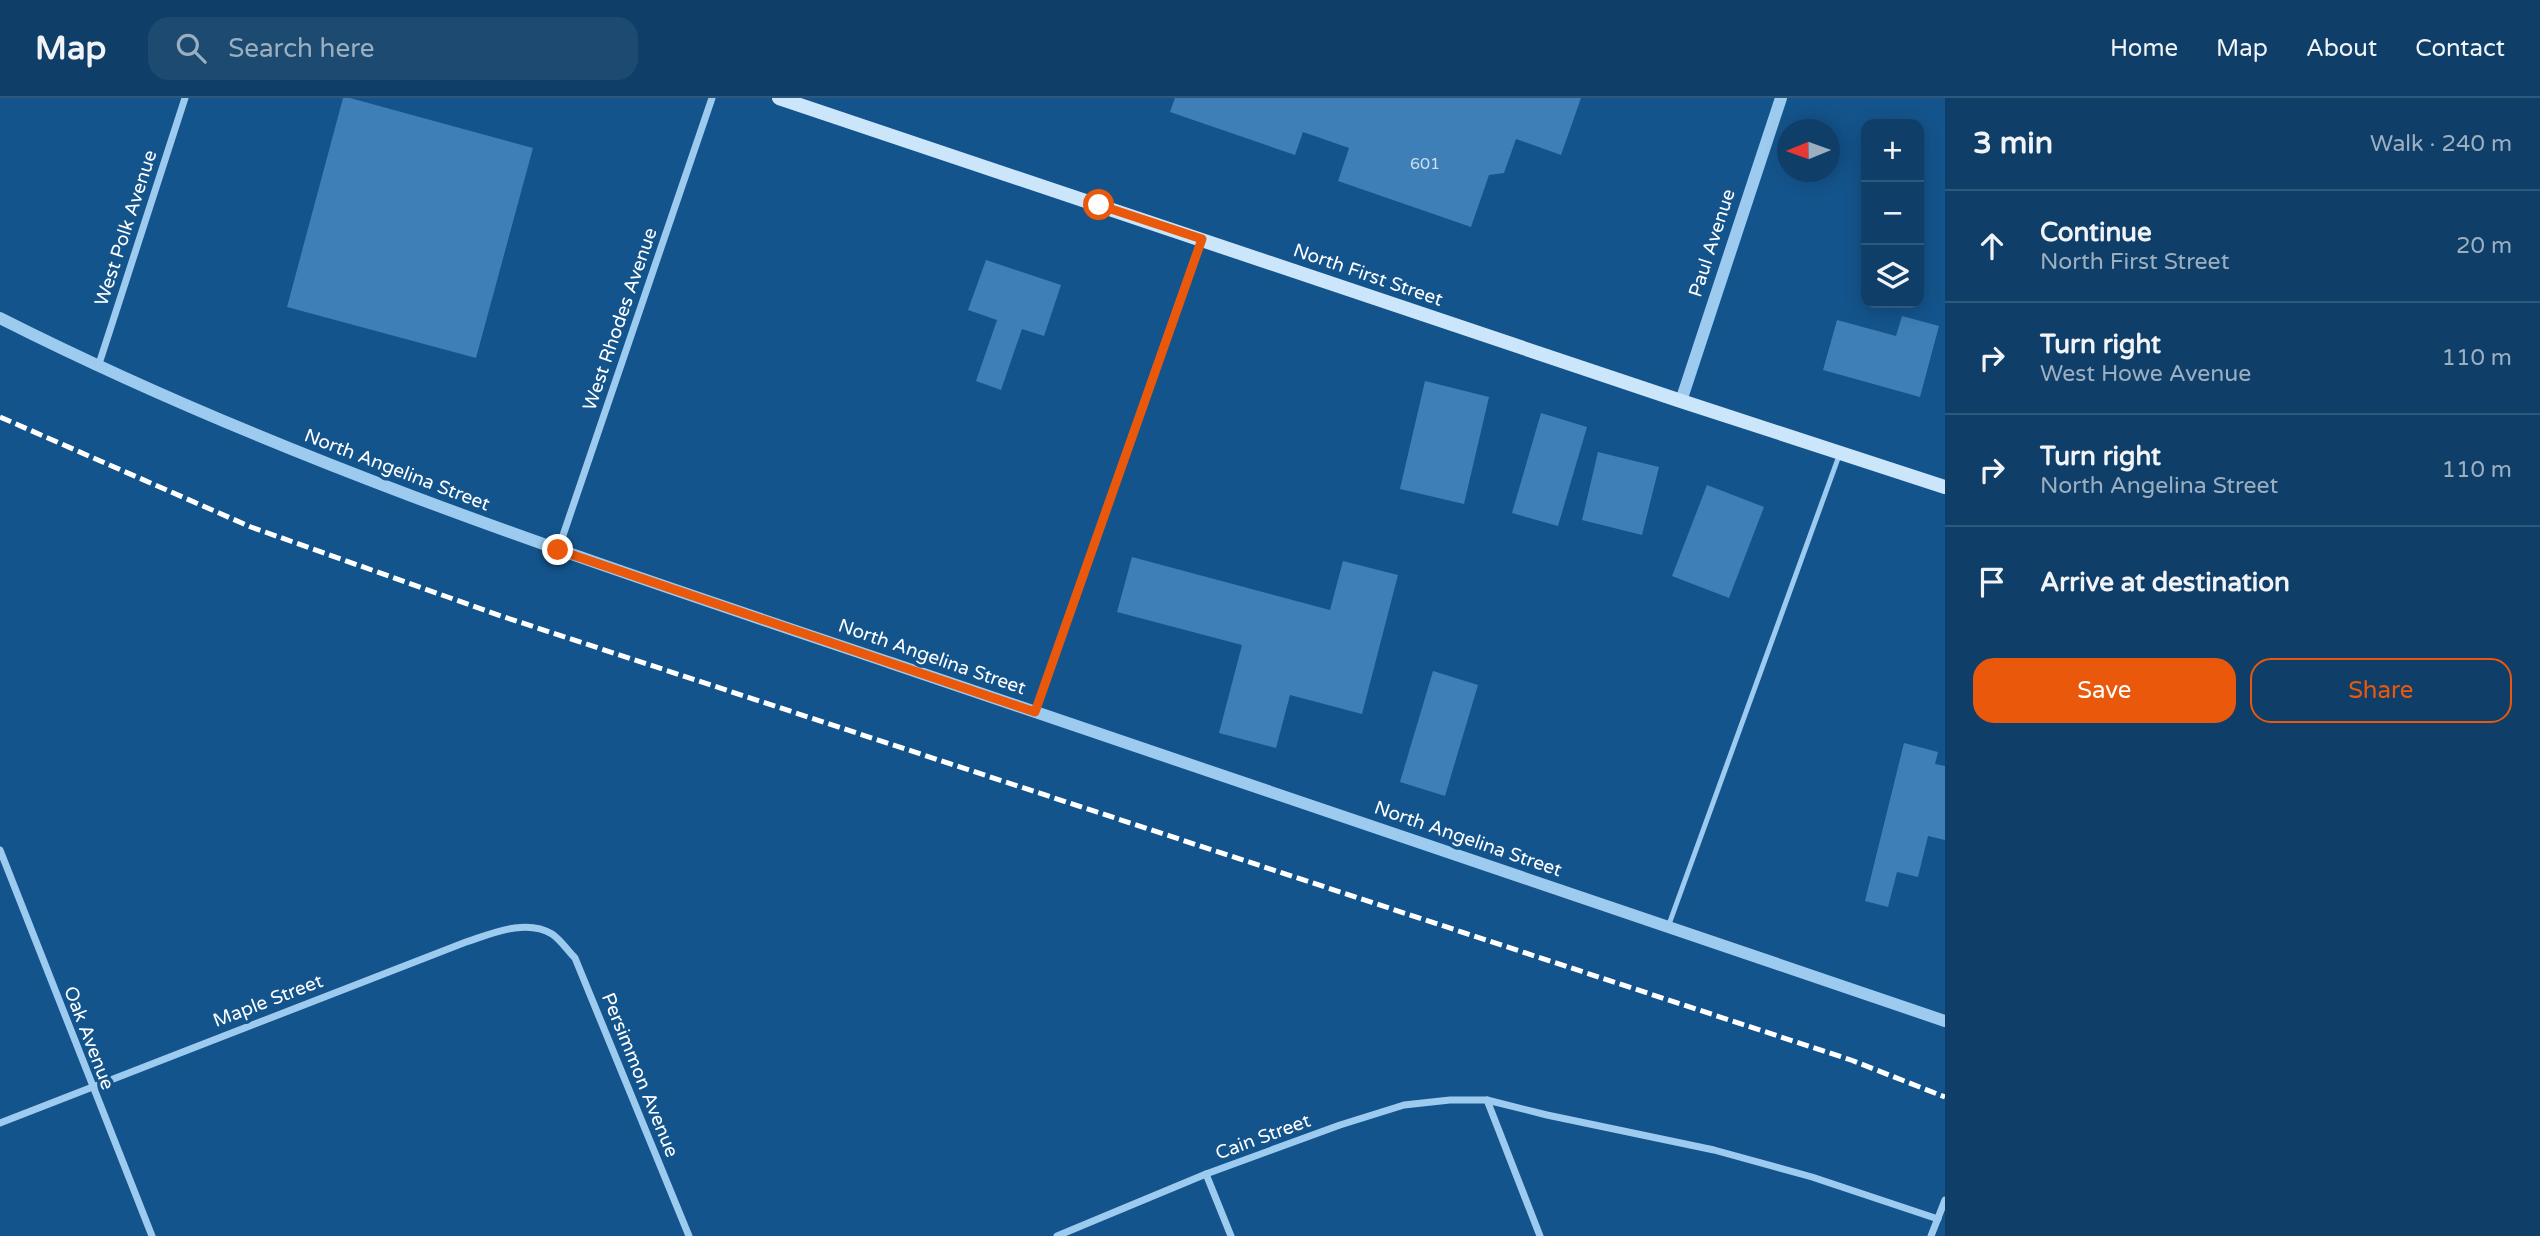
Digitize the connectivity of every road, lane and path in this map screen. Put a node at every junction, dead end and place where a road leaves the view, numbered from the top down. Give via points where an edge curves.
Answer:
1 (185, 98) edge
2 (712, 98) edge
3 (779, 98) edge
4 (1781, 98) edge
5 (1202, 239) junction
6 (0, 318) edge
7 (98, 368) junction
8 (1681, 401) junction
9 (1840, 453) junction
10 (1945, 487) edge
11 (558, 550) junction
12 (1035, 712) junction
13 (0, 850) edge
14 (1668, 927) junction
15 (552, 934) joint
16 (1945, 1021) edge
17 (91, 1087) junction
18 (1487, 1100) junction
19 (0, 1123) edge
20 (1206, 1174) junction
21 (1945, 1200) edge
22 (1938, 1219) junction
23 (152, 1236) edge
24 (689, 1236) edge
25 (1057, 1236) edge
26 (1231, 1236) edge
27 (1540, 1236) edge
28 (1931, 1236) edge

1 - 7 street, West Polk Avenue
2 - 11 street, West Rhodes Avenue
3 - 5 main road, North First Street
4 - 8 street, Paul Avenue
5 - 8 main road, North First Street
5 - 12 street
6 - 7 street, North Angelina Street
7 - 11 street, North Angelina Street via 302,455
8 - 9 main road, North First Street
9 - 10 main road, North First Street
9 - 14 lane
11 - 12 street, North Angelina Street
12 - 14 street, North Angelina Street
13 - 17 street, Oak Avenue
14 - 16 street, North Angelina Street
15 - 17 street, Maple Street via 508,928
15 - 24 street, Persimmon Avenue via 575,958
17 - 19 street, Maple Street
17 - 23 street, Oak Avenue
18 - 20 street, Cain Street via 1404,1105
18 - 22 street, Cain Street via 1714,1150
18 - 27 street
20 - 25 street, Cain Street
20 - 26 street
21 - 22 street
22 - 28 street

